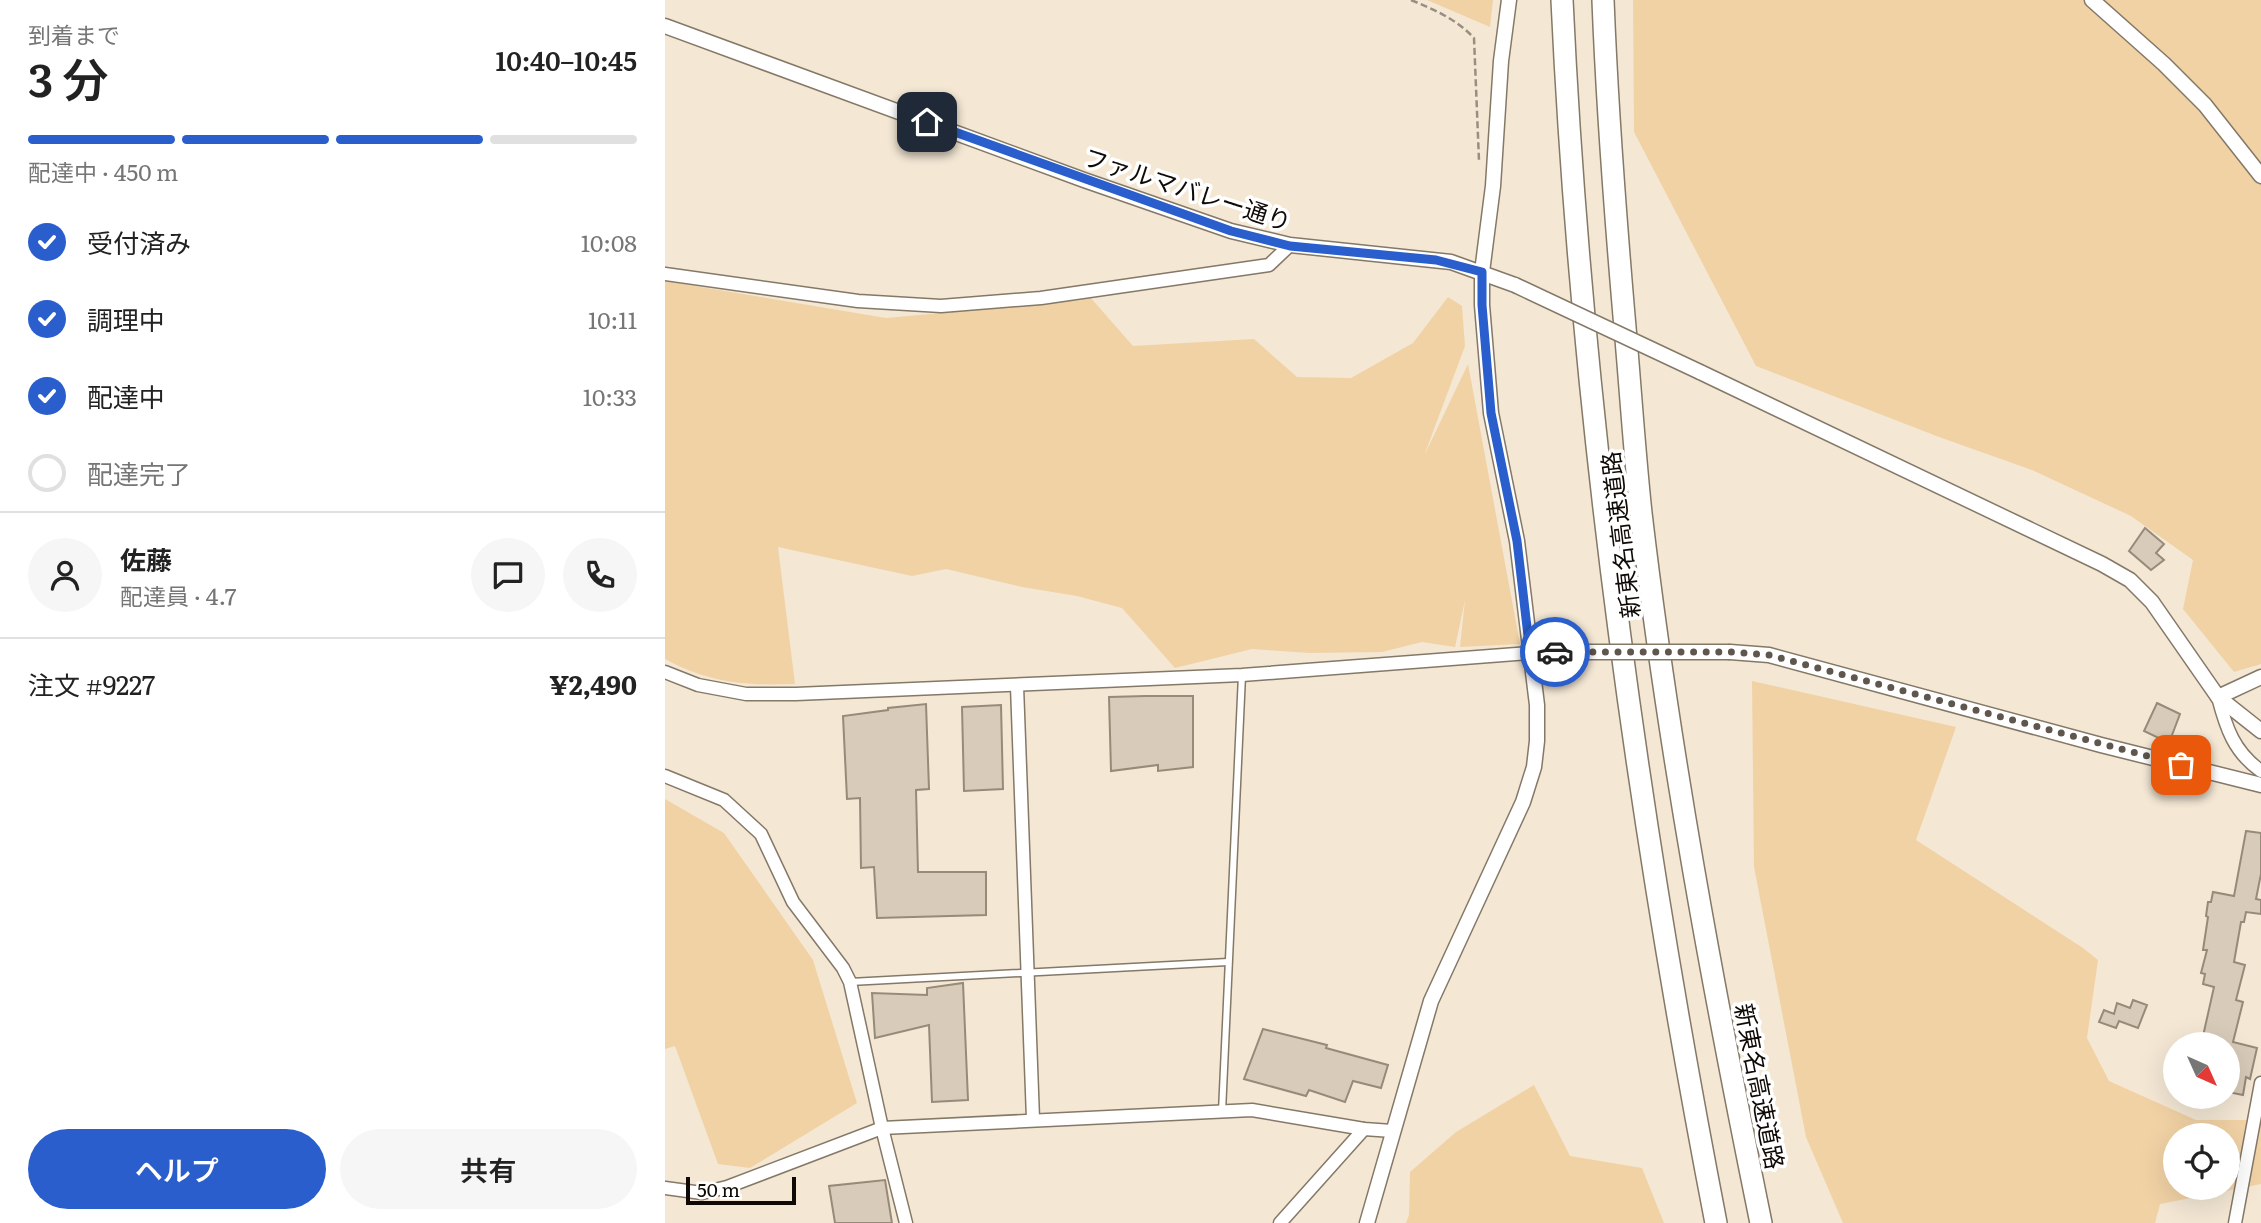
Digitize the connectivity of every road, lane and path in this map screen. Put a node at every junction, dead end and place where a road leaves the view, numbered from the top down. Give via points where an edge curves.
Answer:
1 (1411, 0) edge
2 (1509, 0) edge
3 (1562, 0) edge
4 (1603, 0) edge
5 (2092, 0) edge
6 (665, 26) edge
7 (2261, 176) edge
8 (1493, 186) junction
9 (1290, 246) junction
10 (1482, 272) junction
11 (665, 274) edge
12 (1537, 652) junction
13 (665, 672) edge
14 (1242, 675) junction
15 (2261, 677) edge
16 (1017, 685) junction
17 (2218, 697) junction
18 (2261, 731) edge
19 (2261, 771) edge
20 (665, 776) edge
21 (2261, 785) edge
22 (1229, 961) junction
23 (1027, 972) junction
24 (849, 982) junction
25 (2261, 1083) edge
26 (1222, 1112) junction
27 (1033, 1119) junction
28 (882, 1128) junction
29 (1364, 1129) junction
30 (1392, 1131) junction
31 (665, 1188) edge
32 (906, 1223) edge
33 (1280, 1223) edge
34 (1367, 1223) edge
35 (1716, 1223) edge
36 (1761, 1223) edge
37 (2235, 1223) edge

1 - 8 path via 1463,26 1474,38 1480,182
2 - 8 street
3 - 35 highway, 新東名高速道路 via 1605,521 1680,1034
4 - 36 highway, 新東名高速道路 via 1615,212 1641,512 1691,848
5 - 7 street via 2164,64
6 - 9 street, ファルマバレー通り via 1084,180 1231,231
8 - 10 street
9 - 10 street, ファルマバレー通り via 1441,261
9 - 11 street via 1269,265 1041,298 941,306 858,301
10 - 12 street via 1491,413
10 - 17 street, ファルマバレー通り, bridge via 2130,580 2152,601
12 - 14 street
12 - 21 street, bridge via 1769,655
12 - 30 street via 1534,767 1523,802 1431,1001
13 - 16 street via 698,685 745,694
14 - 16 street
14 - 22 lane
15 - 17 street
16 - 23 street
17 - 18 street, ファルマバレー通り
17 - 19 street via 2227,731 2247,761
20 - 24 street via 725,800 761,834 793,902
22 - 23 lane
22 - 26 lane
23 - 24 lane
23 - 27 street
24 - 28 street
25 - 37 street
26 - 27 street
26 - 29 street via 1252,1110
27 - 28 street
28 - 31 street via 727,1187 702,1193
28 - 32 street
29 - 30 street
29 - 33 street
30 - 34 street

